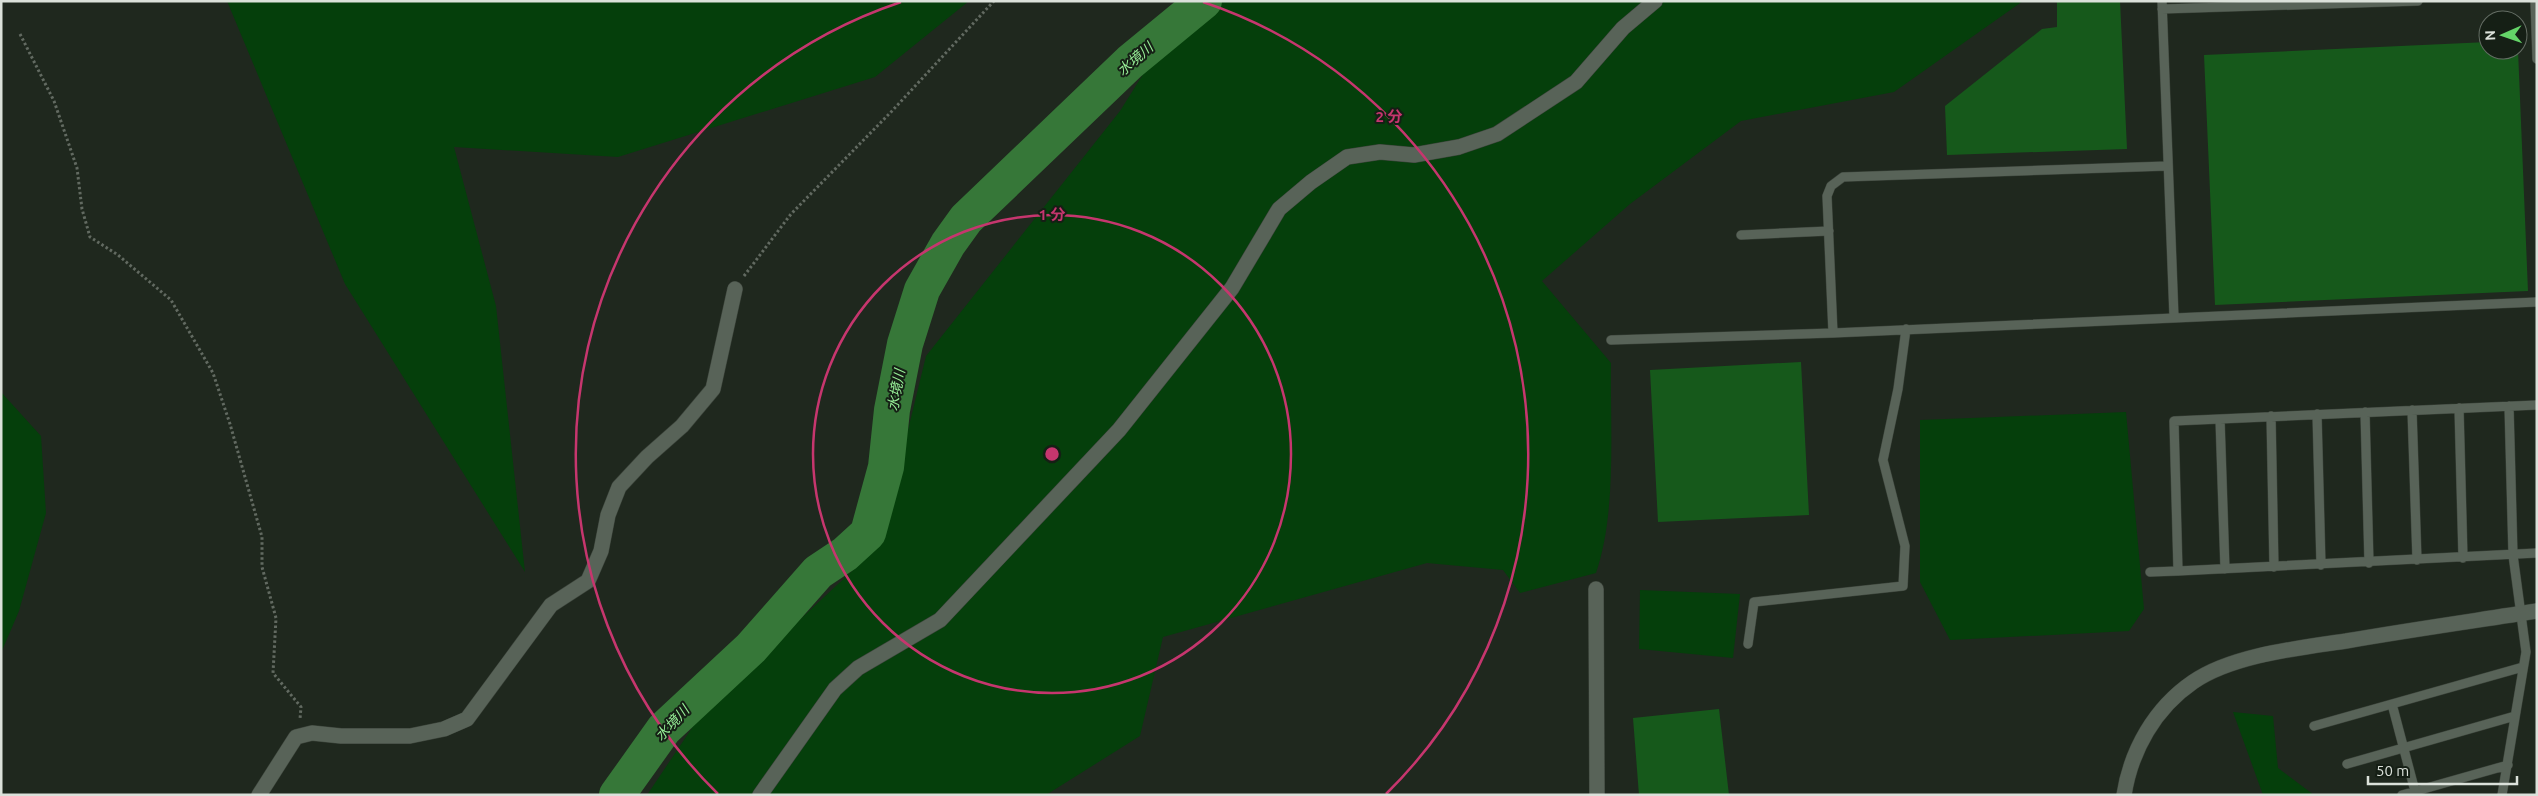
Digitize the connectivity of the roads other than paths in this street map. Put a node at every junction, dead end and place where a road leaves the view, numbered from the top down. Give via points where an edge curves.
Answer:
1 (1655, 1) edge
2 (2418, 1) edge
3 (2535, 1) edge
4 (2162, 5) edge
5 (2537, 59) edge
6 (2168, 166) junction
7 (1829, 231) junction
8 (1741, 235) dead end
9 (735, 289) road end
10 (2537, 302) edge
11 (2174, 317) junction
12 (1906, 330) junction
13 (1833, 333) junction
14 (1611, 340) dead end
15 (2537, 405) edge
16 (2509, 406) junction
17 (2459, 408) junction
18 (2412, 410) junction
19 (2365, 412) junction
20 (2317, 414) junction
21 (2271, 416) junction
22 (2220, 419) junction
23 (2537, 553) edge
24 (2513, 556) junction
25 (2463, 558) junction
26 (2417, 560) junction
27 (2369, 563) junction
28 (2321, 565) junction
29 (2274, 567) junction
30 (2225, 569) junction
31 (2178, 571) junction
32 (2150, 572) dead end
33 (1596, 588) dead end
34 (2537, 611) edge
35 (2520, 614) junction
36 (1748, 644) dead end
37 (2523, 667) junction
38 (2392, 704) junction
39 (2514, 716) junction
40 (2314, 726) dead end
41 (2404, 748) junction
42 (2347, 764) dead end
43 (2508, 765) junction
44 (2416, 793) edge
45 (259, 795) edge
46 (760, 795) edge
47 (1597, 795) edge
48 (2124, 795) edge
49 (2402, 795) edge
50 (2502, 795) edge

1 - 46 street via 1623,28 1576,82 1497,134 1459,147 1414,155 1380,152 1347,157 1279,209 1232,288 1119,430 940,620 858,668 834,689
2 - 4 lane
3 - 5 lane
4 - 6 lane
6 - 7 lane via 1843,177 1831,186 1827,196
6 - 11 lane
7 - 8 lane
7 - 13 lane
9 - 45 street via 713,389 682,426 619,487 608,515 601,551 588,581 551,605 467,719 444,729 410,736 312,733 298,737
10 - 11 lane
11 - 12 lane
12 - 13 lane
12 - 36 lane via 1883,460 1905,546 1903,586 1754,602
13 - 14 lane
15 - 16 lane
16 - 17 lane
16 - 24 lane
17 - 18 lane
17 - 25 lane
18 - 19 lane
18 - 26 lane
19 - 20 lane
19 - 27 lane
20 - 21 lane
20 - 28 lane
21 - 22 lane
21 - 29 lane
22 - 30 lane
22 - 31 lane via 2174,421
23 - 24 lane
24 - 25 lane
24 - 35 lane
25 - 26 lane
26 - 27 lane
27 - 28 lane
28 - 29 lane
29 - 30 lane
30 - 31 lane
31 - 32 lane
33 - 47 street
34 - 35 street
35 - 37 lane via 2526,652
35 - 48 street via 2259,657 2195,681 2176,695 2146,731 2128,770
37 - 38 lane
37 - 39 lane
38 - 40 lane
38 - 41 lane
39 - 41 lane
39 - 43 lane
41 - 42 lane
41 - 44 lane
43 - 44 lane
43 - 50 lane
44 - 49 lane

